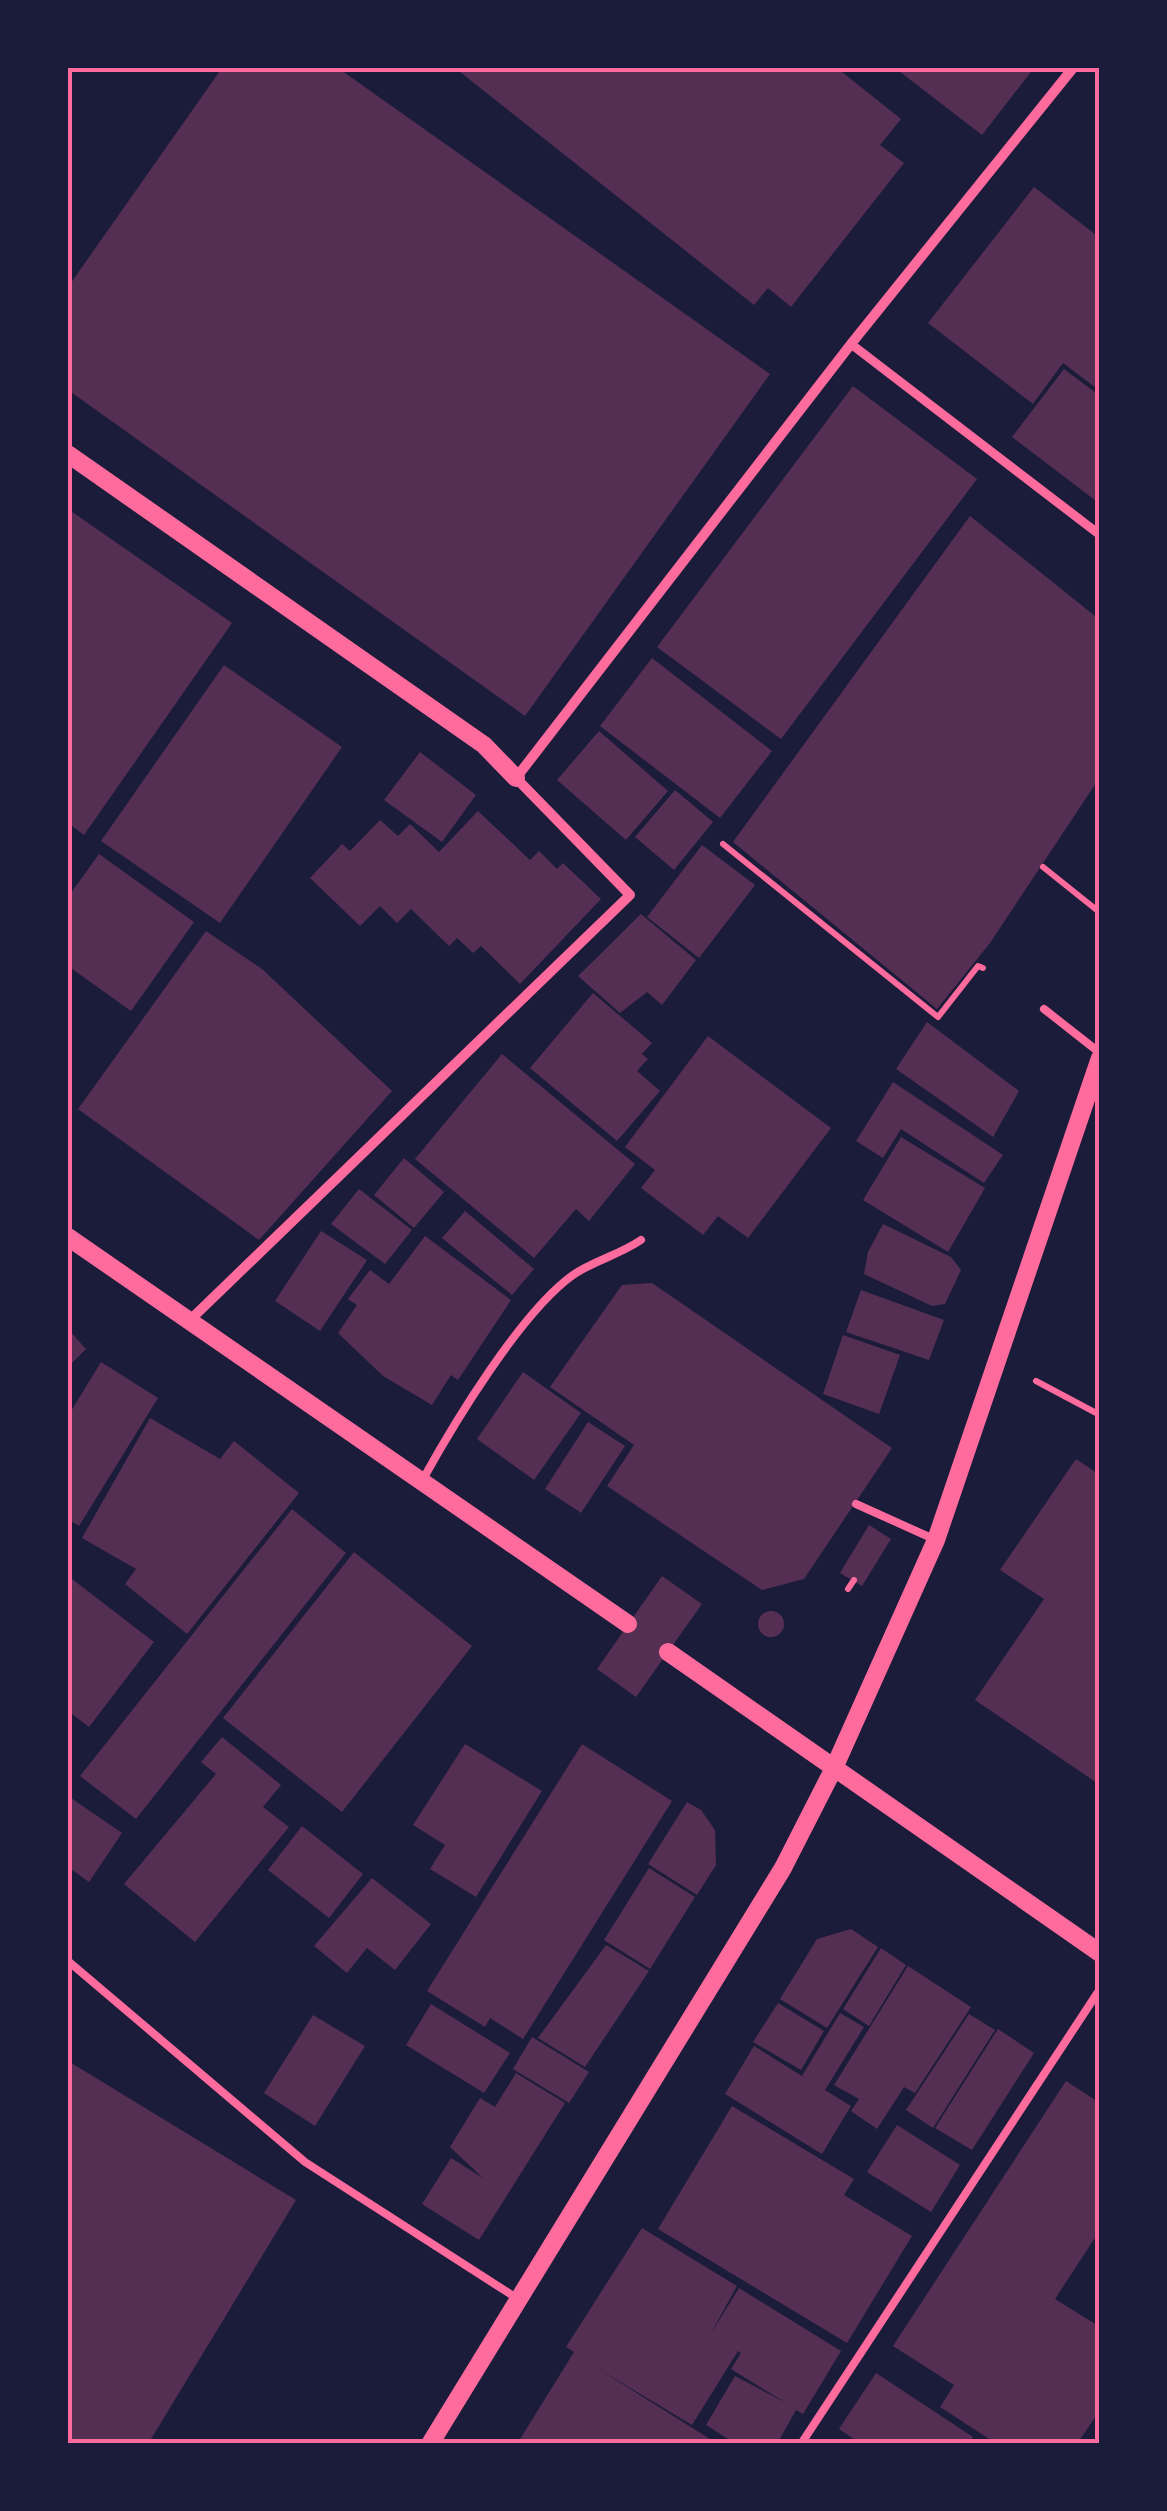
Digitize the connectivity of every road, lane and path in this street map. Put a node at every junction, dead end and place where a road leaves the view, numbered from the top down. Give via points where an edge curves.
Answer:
1 (1073, 68) edge
2 (851, 344) junction
3 (68, 454) edge
4 (1100, 535) edge
5 (516, 778) junction
6 (724, 844) dead end
7 (1042, 867) dead end
8 (1098, 911) edge
9 (983, 968) dead end
10 (1044, 1009) dead end
11 (1100, 1056) edge
12 (642, 1240) dead end
13 (71, 1244) edge
14 (190, 1321) junction
15 (1036, 1381) dead end
16 (1100, 1415) edge
17 (422, 1481) junction
18 (856, 1504) dead end
19 (936, 1540) junction
20 (854, 1580) dead end
21 (848, 1589) dead end
22 (628, 1624) dead end
23 (668, 1652) dead end
24 (834, 1768) junction
25 (1100, 1953) edge
26 (68, 1961) edge
27 (1100, 1989) edge
28 (518, 2299) junction
29 (430, 2444) edge
30 (802, 2444) edge

1 - 2 street
2 - 4 street
2 - 5 street
3 - 5 street via 484,745
5 - 14 street via 630,896
6 - 9 path via 938,1017 978,966
7 - 8 path
10 - 11 lane
11 - 19 street
12 - 17 lane via 576,1272 546,1298 452,1427
13 - 14 street
14 - 17 street
15 - 16 path
17 - 22 street
18 - 19 lane
19 - 24 street
20 - 21 path
23 - 24 street
24 - 25 street
24 - 28 street via 782,1868
26 - 28 lane via 305,2162
27 - 30 lane
28 - 29 street

